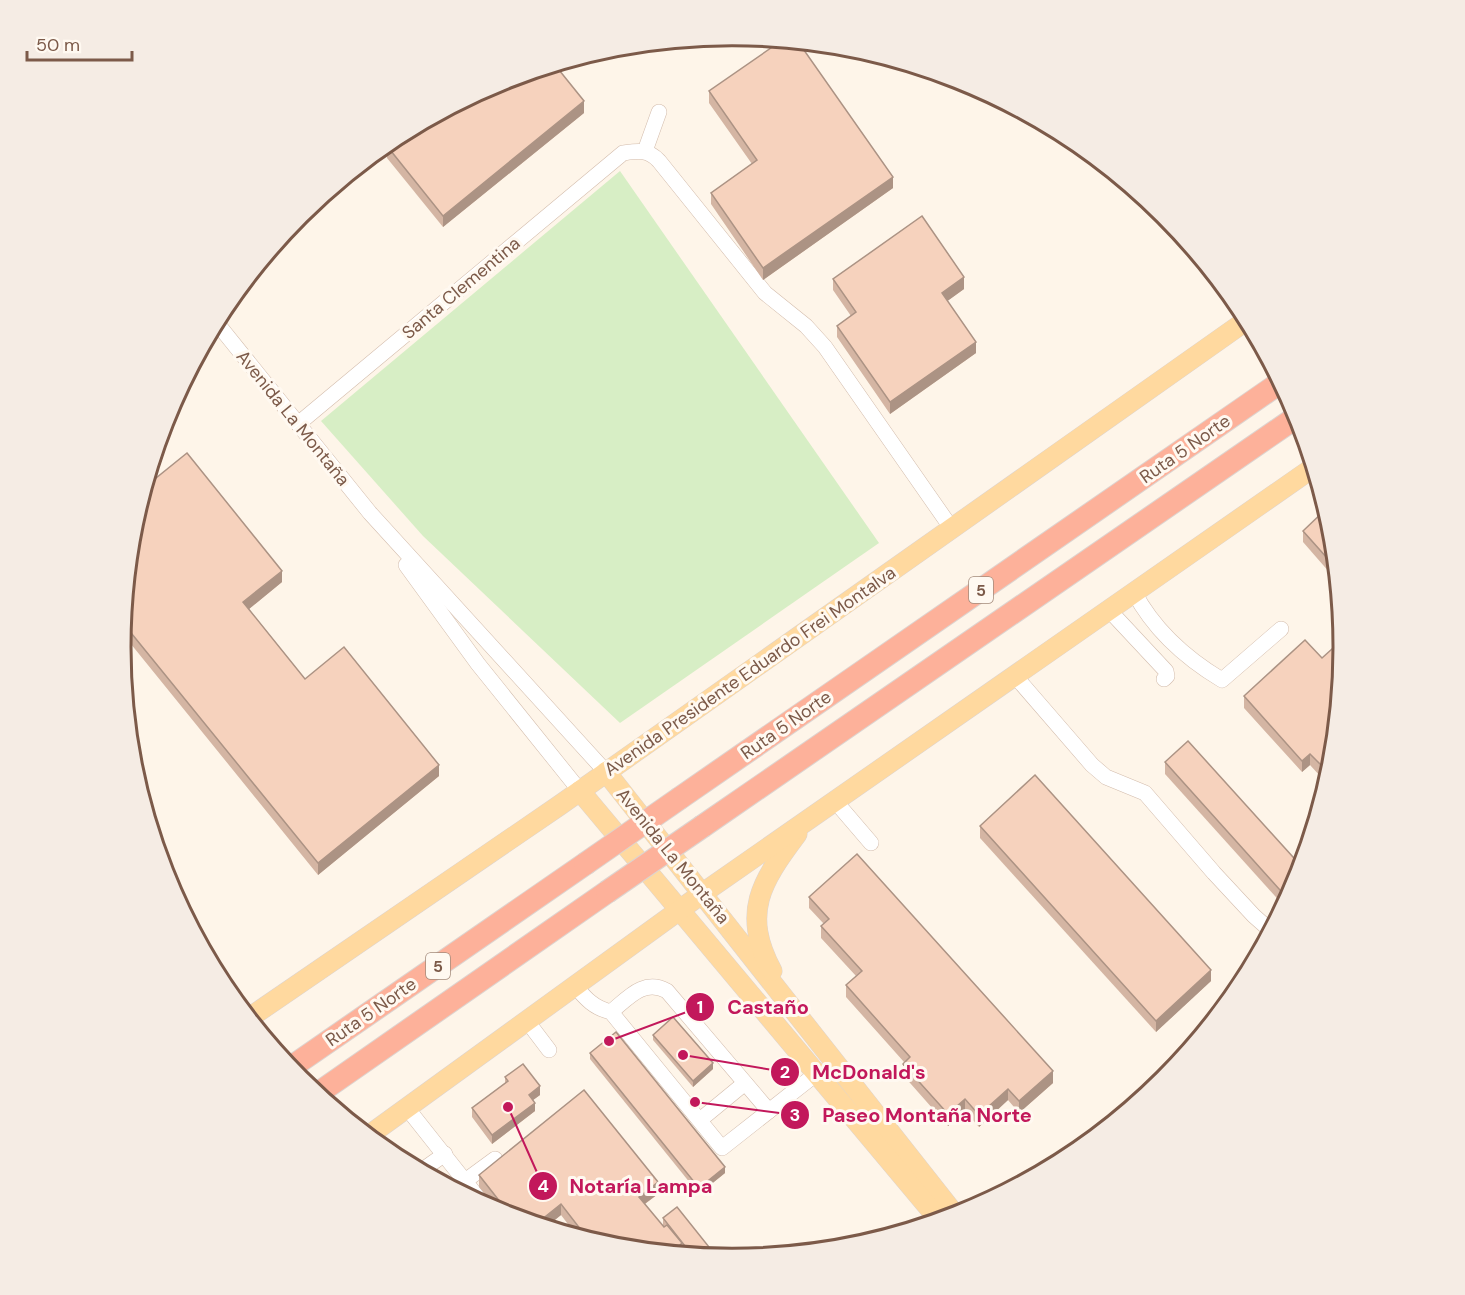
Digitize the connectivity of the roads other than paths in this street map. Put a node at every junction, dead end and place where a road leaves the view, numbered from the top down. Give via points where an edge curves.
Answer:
1 (659, 112) dead end
2 (645, 151) junction
3 (1239, 325) edge
4 (223, 330) edge
5 (1274, 387) edge
6 (1290, 422) edge
7 (298, 424) junction
8 (1307, 472) edge
9 (370, 513) junction
10 (952, 529) junction
11 (1134, 592) junction
12 (1109, 610) junction
13 (1281, 629) dead end
14 (1015, 675) junction
15 (1164, 679) dead end
16 (606, 772) junction
17 (580, 791) junction
18 (835, 801) junction
19 (806, 822) junction
20 (871, 843) dead end
21 (703, 893) junction
22 (680, 910) junction
23 (1265, 926) edge
24 (575, 986) junction
25 (791, 1005) junction
26 (611, 1012) junction
27 (256, 1013) edge
28 (527, 1021) junction
29 (549, 1050) dead end
30 (298, 1062) edge
31 (816, 1074) junction
32 (745, 1083) junction
33 (325, 1088) edge
34 (407, 1108) junction
35 (769, 1111) junction
36 (700, 1120) junction
37 (376, 1131) edge
38 (445, 1154) junction
39 (495, 1159) edge
40 (428, 1166) edge
41 (465, 1181) junction
42 (471, 1189) edge
43 (950, 1208) edge
44 (934, 1214) edge

1 - 2 street
2 - 7 street, Santa Clementina via 623,153
2 - 10 street via 659,161 765,293 825,347
3 - 10 main road, Avenida Presidente Eduardo Frei Montalva
4 - 7 street, Avenida La Montaña
5 - 30 highway, Ruta 5 Norte / 5, bridge
6 - 33 highway, Ruta 5 Norte / 5, bridge
7 - 9 street, Avenida La Montaña
8 - 11 main road
9 - 16 street, Avenida La Montaña
9 - 17 street, Avenida La Montaña via 453,631
10 - 16 main road, Avenida Presidente Eduardo Frei Montalva
11 - 12 main road
11 - 13 street via 1171,642 1198,666 1222,680
12 - 14 main road
12 - 15 street via 1166,671
14 - 18 main road
14 - 23 street via 1092,765 1106,777 1145,793
16 - 17 main road, Avenida Presidente Eduardo Frei Montalva
16 - 21 main road, Avenida La Montaña
17 - 22 main road, Avenida La Montaña
17 - 27 main road, Avenida Presidente Eduardo Frei Montalva
18 - 19 main road
18 - 20 street
19 - 21 main road
19 - 25 main road via 764,883 756,916 765,954
21 - 22 main road
21 - 25 main road, Avenida La Montaña
22 - 24 main road
22 - 31 main road, Avenida La Montaña
24 - 26 street via 598,1010
24 - 28 main road
25 - 43 main road, Avenida La Montaña
26 - 32 street via 641,988 660,988
26 - 36 street
28 - 29 street
28 - 34 main road
31 - 35 street
31 - 44 main road, Avenida La Montaña
32 - 35 street
32 - 36 street
34 - 37 main road
34 - 38 street
35 - 36 street via 722,1148
38 - 40 street
38 - 41 street
39 - 41 street
41 - 42 street

